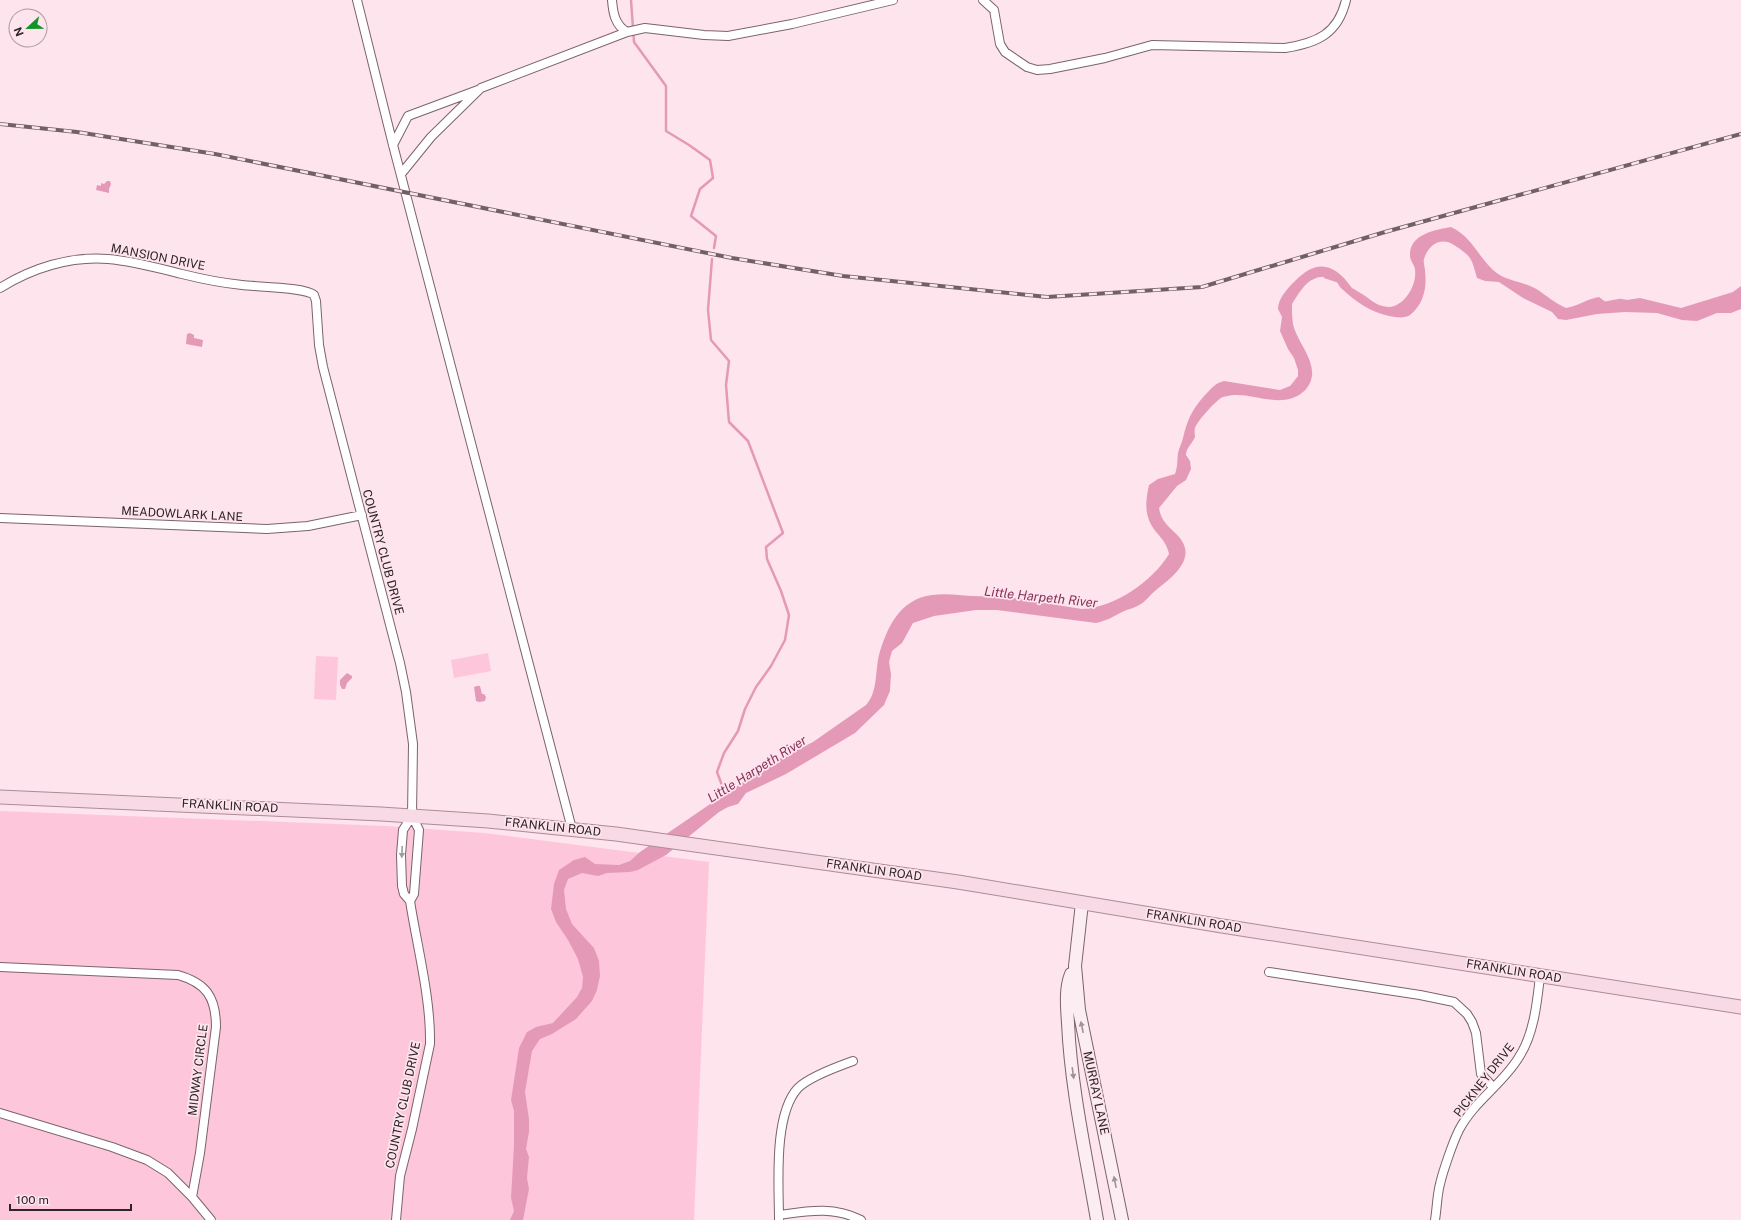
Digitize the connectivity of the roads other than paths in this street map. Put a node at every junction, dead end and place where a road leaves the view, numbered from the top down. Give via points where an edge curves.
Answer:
1 (357, 0) edge
2 (612, 0) edge
3 (893, 0) edge
4 (983, 0) edge
5 (1346, 0) edge
6 (627, 32) junction
7 (481, 88) junction
8 (393, 145) junction
9 (401, 174) junction
10 (0, 288) edge
11 (314, 295) joint
12 (362, 515) junction
13 (0, 518) edge
14 (0, 796) edge
15 (412, 816) junction
16 (572, 829) junction
17 (410, 901) junction
18 (1082, 903) junction
19 (1075, 966) junction
20 (0, 967) edge
21 (1269, 972) dead end
22 (1540, 976) junction
23 (1741, 1007) edge
24 (853, 1061) dead end
25 (1493, 1087) junction
26 (0, 1113) edge
27 (192, 1197) junction
28 (779, 1217) edge
29 (211, 1220) edge
30 (396, 1220) edge
31 (861, 1220) edge
32 (1097, 1220) edge
33 (1122, 1220) edge
34 (1435, 1220) edge

1 - 8 street
2 - 6 street via 617,24
3 - 6 street via 728,36 645,28
4 - 5 street via 994,10 1000,44 1005,52 1027,67 1037,70 1105,58 1152,45 1285,48 1301,45 1330,32
6 - 7 street
7 - 8 street via 408,116
7 - 9 street via 431,137
8 - 9 street
9 - 16 street
10 - 11 street, MANSION DRIVE via 42,268 73,260 106,259 229,283 300,291
11 - 12 street, COUNTRY CLUB DRIVE via 321,360
12 - 13 street, MEADOWLARK LANE via 308,526 267,530
12 - 15 street, COUNTRY CLUB DRIVE via 406,692 413,744
14 - 15 main road, FRANKLIN ROAD
15 - 16 main road, FRANKLIN ROAD
15 - 17 street, COUNTRY CLUB DRIVE via 419,830 414,894
15 -> 17 street, COUNTRY CLUB DRIVE via 403,830 401,855 402,886
16 - 18 main road, FRANKLIN ROAD via 958,882
17 - 30 street, COUNTRY CLUB DRIVE via 430,1033 428,1055 400,1176
18 - 19 main road, MURRAY LANE
18 - 22 main road, FRANKLIN ROAD
19 -> 32 main road, MURRAY LANE via 1068,982 1069,1045
33 -> 19 main road, MURRAY LANE via 1079,1010
20 - 27 street, MIDWAY CIRCLE via 169,974 192,980 204,988 214,1005 216,1027
21 - 25 street via 1454,1002 1472,1022 1476,1033 1481,1074
22 - 23 main road, FRANKLIN ROAD
22 - 25 street, PICKNEY DRIVE via 1537,1001 1524,1049
24 - 28 street via 827,1070 798,1088 786,1109 780,1142
25 - 34 street, PICKNEY DRIVE via 1460,1129 1440,1184
26 - 27 street via 147,1160 168,1173
27 - 29 street
28 - 31 street via 821,1210 849,1214

